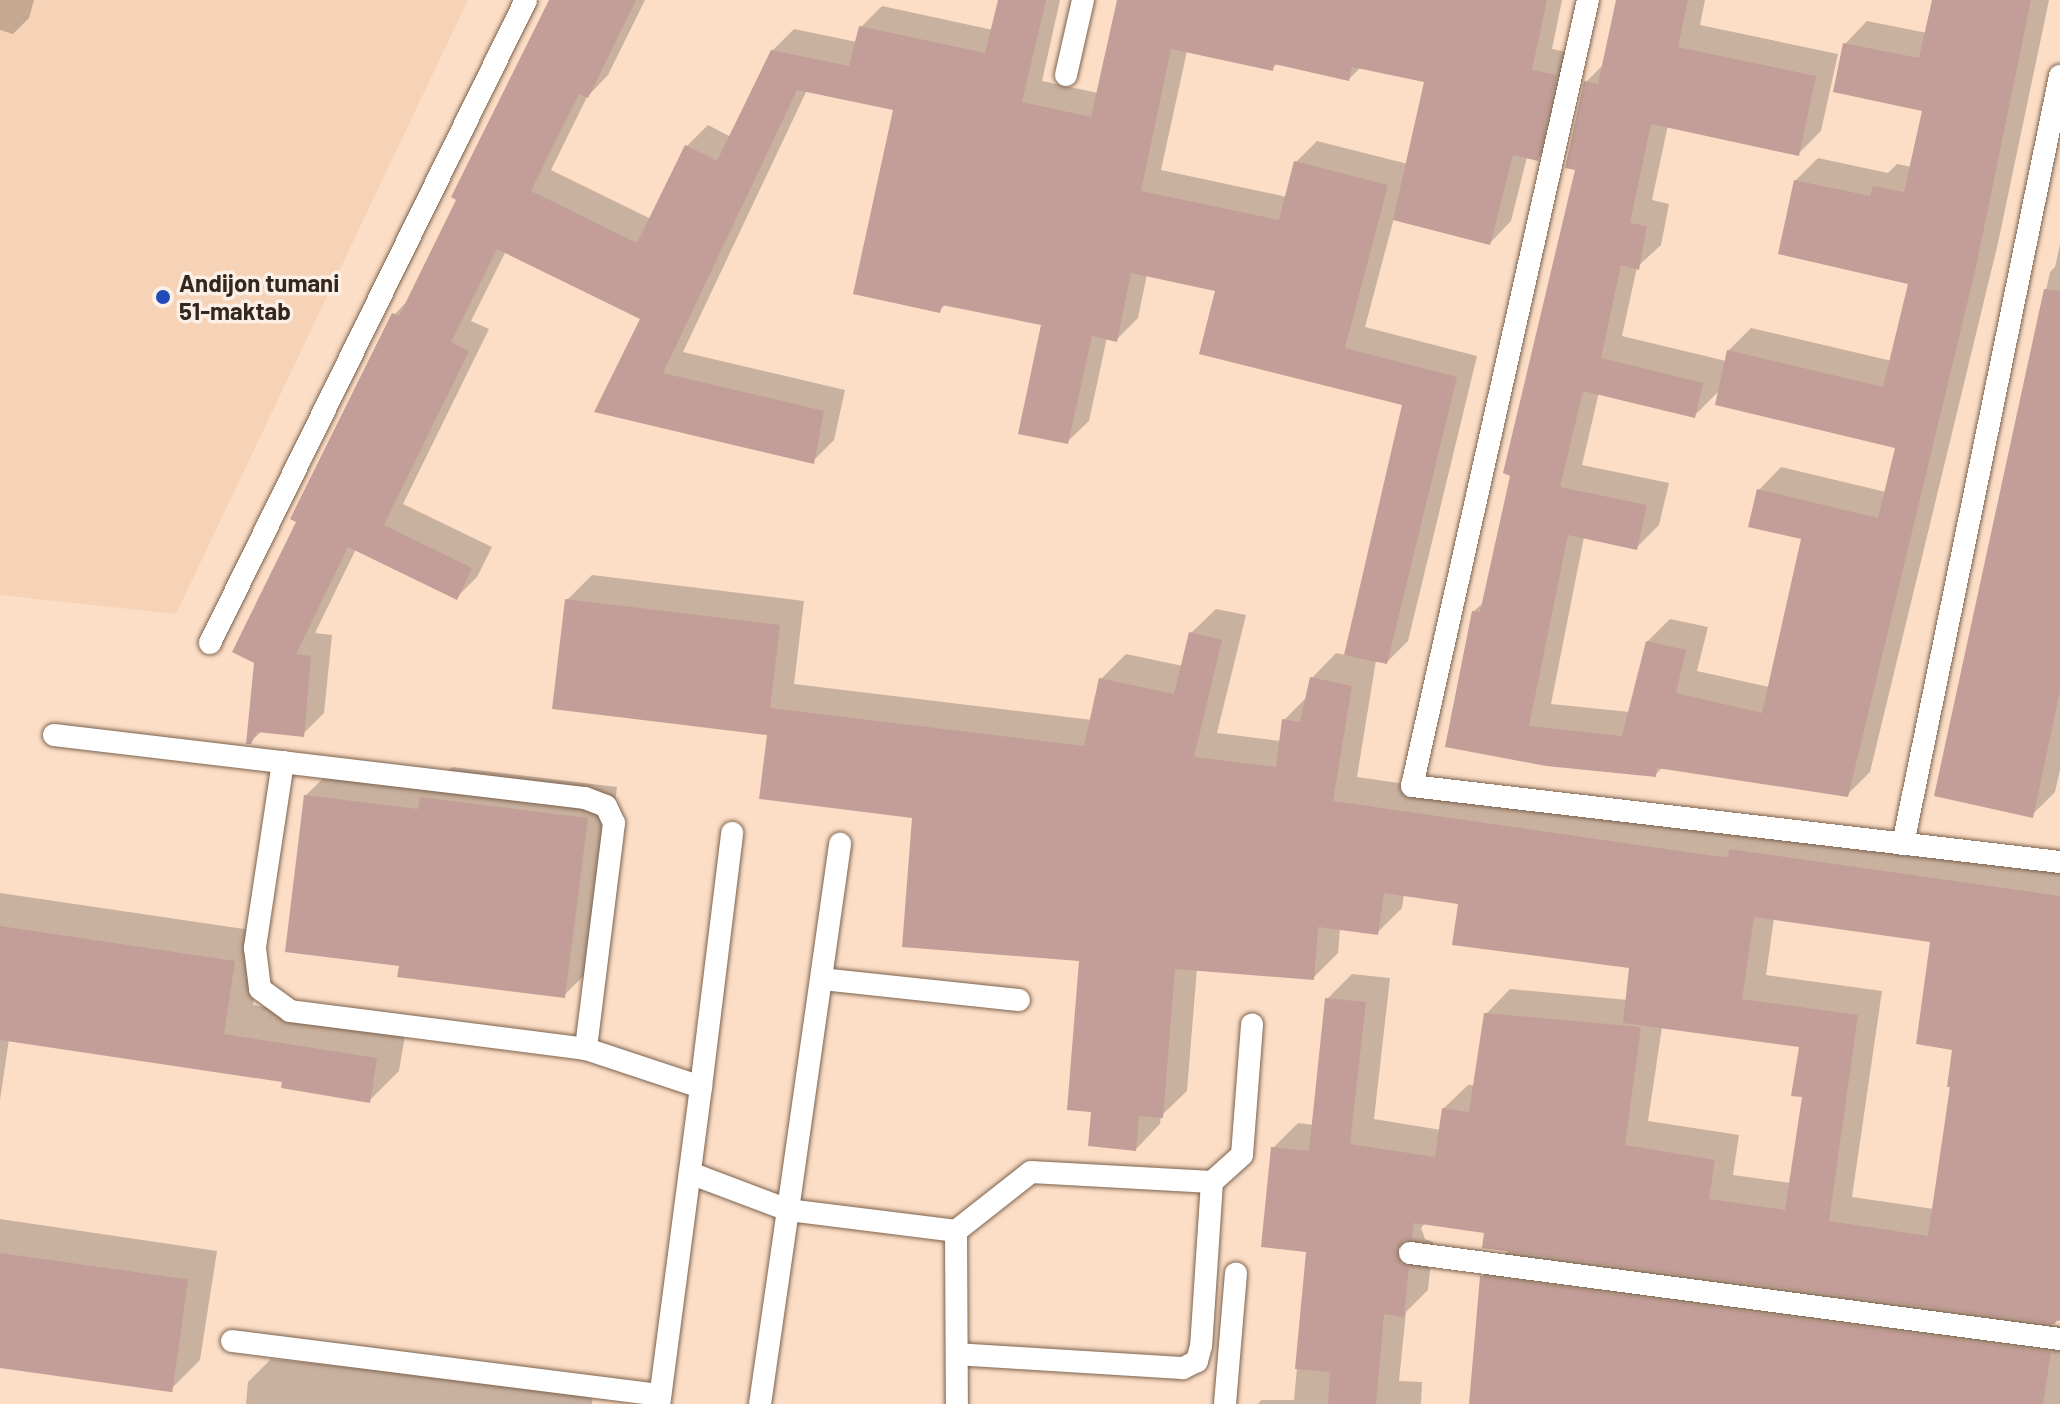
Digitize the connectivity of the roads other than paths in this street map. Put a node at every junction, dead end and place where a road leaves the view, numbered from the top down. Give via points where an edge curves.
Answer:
1 (526, 0) edge
2 (1083, 0) edge
3 (1588, 0) edge
4 (1066, 75) dead end
5 (2060, 76) edge
6 (210, 643) dead end
7 (54, 735) dead end
8 (283, 762) junction
9 (732, 833) dead end
10 (840, 844) dead end
11 (1903, 844) junction
12 (2060, 862) edge
13 (822, 979) junction
14 (1019, 1000) dead end
15 (1252, 1024) dead end
16 (586, 1049) junction
17 (701, 1087) junction
18 (690, 1173) junction
19 (1212, 1182) junction
20 (788, 1210) junction
21 (956, 1231) junction
22 (1410, 1253) dead end
23 (1236, 1273) dead end
24 (2060, 1339) edge
25 (232, 1341) dead end
26 (957, 1354) junction
27 (659, 1400) edge
28 (760, 1404) edge
29 (957, 1404) edge
30 (1225, 1404) edge

1 - 6 lane
2 - 4 lane
3 - 11 lane via 1412,786
5 - 11 lane
7 - 8 lane
8 - 16 lane via 255,948 260,989 290,1011
8 - 16 lane via 585,798 606,806 614,823
9 - 17 lane
10 - 13 lane
11 - 12 lane
13 - 14 lane
13 - 20 lane
15 - 19 lane via 1242,1155
16 - 17 lane
17 - 18 lane
18 - 20 lane
18 - 27 lane
19 - 21 lane via 1031,1172
19 - 26 lane via 1197,1361 1183,1368
20 - 21 lane
20 - 28 lane
21 - 26 lane
22 - 24 lane
23 - 30 lane
25 - 27 lane
26 - 29 lane

